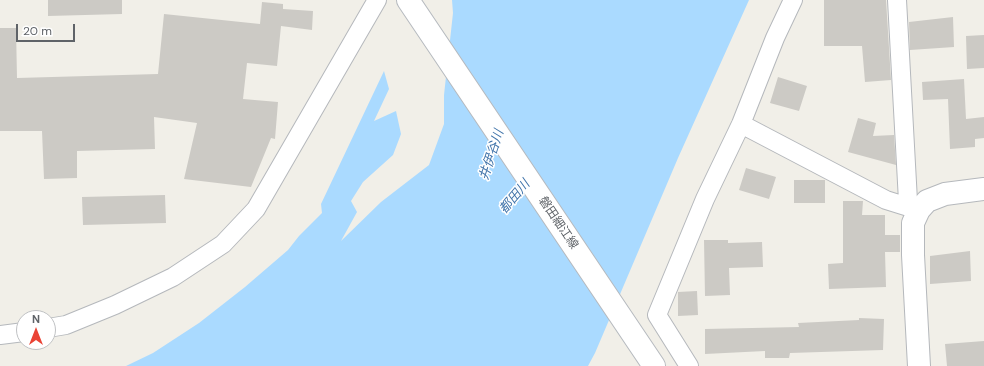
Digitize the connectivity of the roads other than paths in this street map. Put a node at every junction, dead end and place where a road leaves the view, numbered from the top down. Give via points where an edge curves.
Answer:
1 (377, 0) edge
2 (408, 0) edge
3 (792, 0) edge
4 (897, 0) edge
5 (741, 124) junction
6 (984, 189) edge
7 (918, 210) junction
8 (56, 327) edge
9 (16, 333) edge
10 (0, 335) edge
11 (654, 366) edge
12 (689, 366) edge
13 (915, 366) edge

1 - 8 street via 256,208 223,244 173,277 116,305
2 - 11 main road, 磐田細江線
3 - 5 street
4 - 7 street via 908,201
5 - 7 street via 886,200
5 - 12 street via 705,199 657,315
6 - 7 main road via 945,194 927,201
7 - 13 main road via 913,223
9 - 10 street

